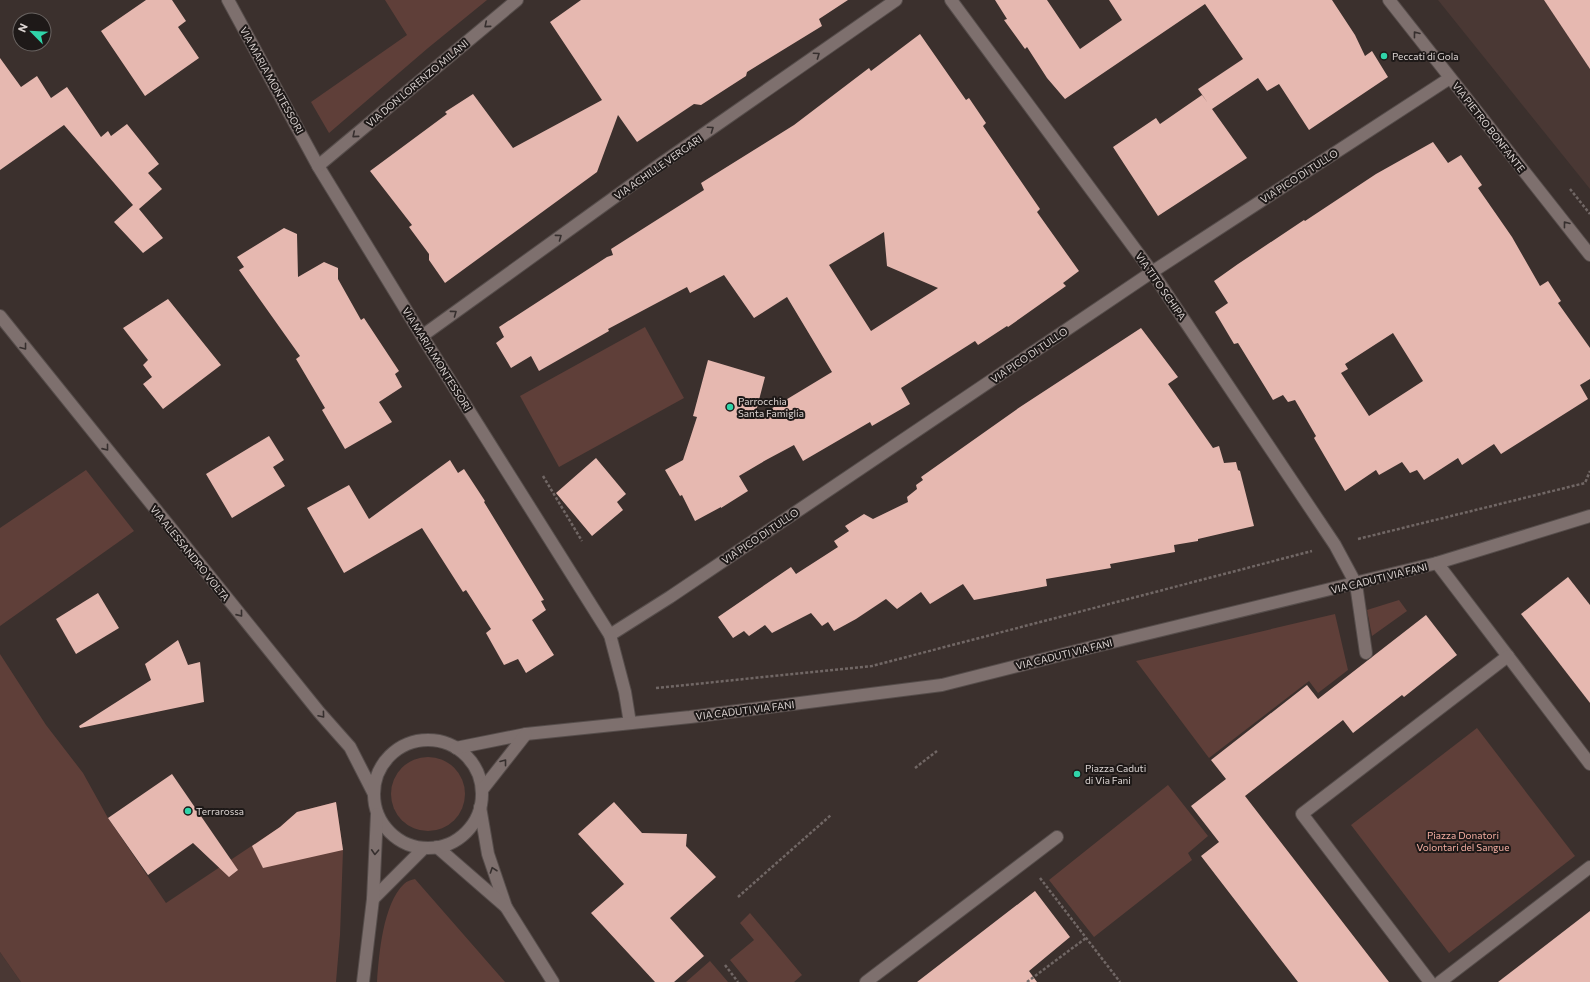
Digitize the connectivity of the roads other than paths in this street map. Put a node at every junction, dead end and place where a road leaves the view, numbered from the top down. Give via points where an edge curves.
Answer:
1 (228, 0) edge
2 (517, 0) edge
3 (896, 0) edge
4 (951, 0) edge
5 (1389, 0) edge
6 (1450, 78) junction
7 (318, 166) junction
8 (1590, 255) edge
9 (1152, 272) junction
10 (0, 316) edge
11 (422, 336) junction
12 (1590, 516) edge
13 (1437, 563) junction
14 (1356, 584) junction
15 (610, 635) junction
16 (1366, 653) dead end
17 (1508, 656) junction
18 (630, 723) junction
19 (526, 734) junction
20 (456, 748) junction
21 (1590, 764) edge
22 (482, 790) junction
23 (374, 794) junction
24 (480, 807) junction
25 (377, 813) junction
26 (1057, 837) dead end
27 (424, 848) junction
28 (437, 848) junction
29 (1590, 867) edge
30 (373, 899) junction
31 (506, 907) junction
32 (363, 982) edge
33 (553, 982) edge
34 (866, 982) edge
35 (1430, 982) edge
36 (1440, 982) edge

1 - 7 street, VIA MARIA MONTESSORI
2 -> 7 street, VIA DON LORENZO MILANI
11 -> 3 street, VIA ACHILLE VERGARI via 662,163
4 - 9 street, VIA TITO SCHIPA
6 -> 5 street, VIA PIETRO BONFANTE
8 -> 6 street, VIA PIETRO BONFANTE
6 - 9 street, VIA PICO DI TULLO
7 - 11 street, VIA MARIA MONTESSORI
9 - 14 street, VIA TITO SCHIPA via 1336,545
9 - 15 street, VIA PICO DI TULLO
10 -> 23 street, VIA ALESSANDRO VOLTA via 319,712 350,747
11 - 15 street, VIA MARIA MONTESSORI
12 - 13 street, VIA CADUTI VIA FANI
13 - 14 street, VIA CADUTI VIA FANI
13 - 17 street
14 - 16 street, VIA TITO SCHIPA
14 - 18 street, VIA CADUTI VIA FANI via 942,685
15 - 18 street, VIA MARIA MONTESSORI
17 - 21 street
17 - 35 street via 1302,814
18 - 19 street, VIA CADUTI VIA FANI
19 - 20 street, VIA CADUTI VIA FANI
22 -> 19 street
20 - 22 street via 474,766
20 - 23 street via 442,742 426,740 409,743 395,751 384,763 377,777
22 - 24 street
23 - 25 street
24 - 28 street via 465,834 452,843
31 -> 24 street via 488,854
25 - 27 street via 384,826 396,838 409,845
25 -> 30 street
26 - 34 street
27 - 28 street
27 - 30 street
28 - 31 street
29 - 36 street
30 - 32 street
31 - 33 street

